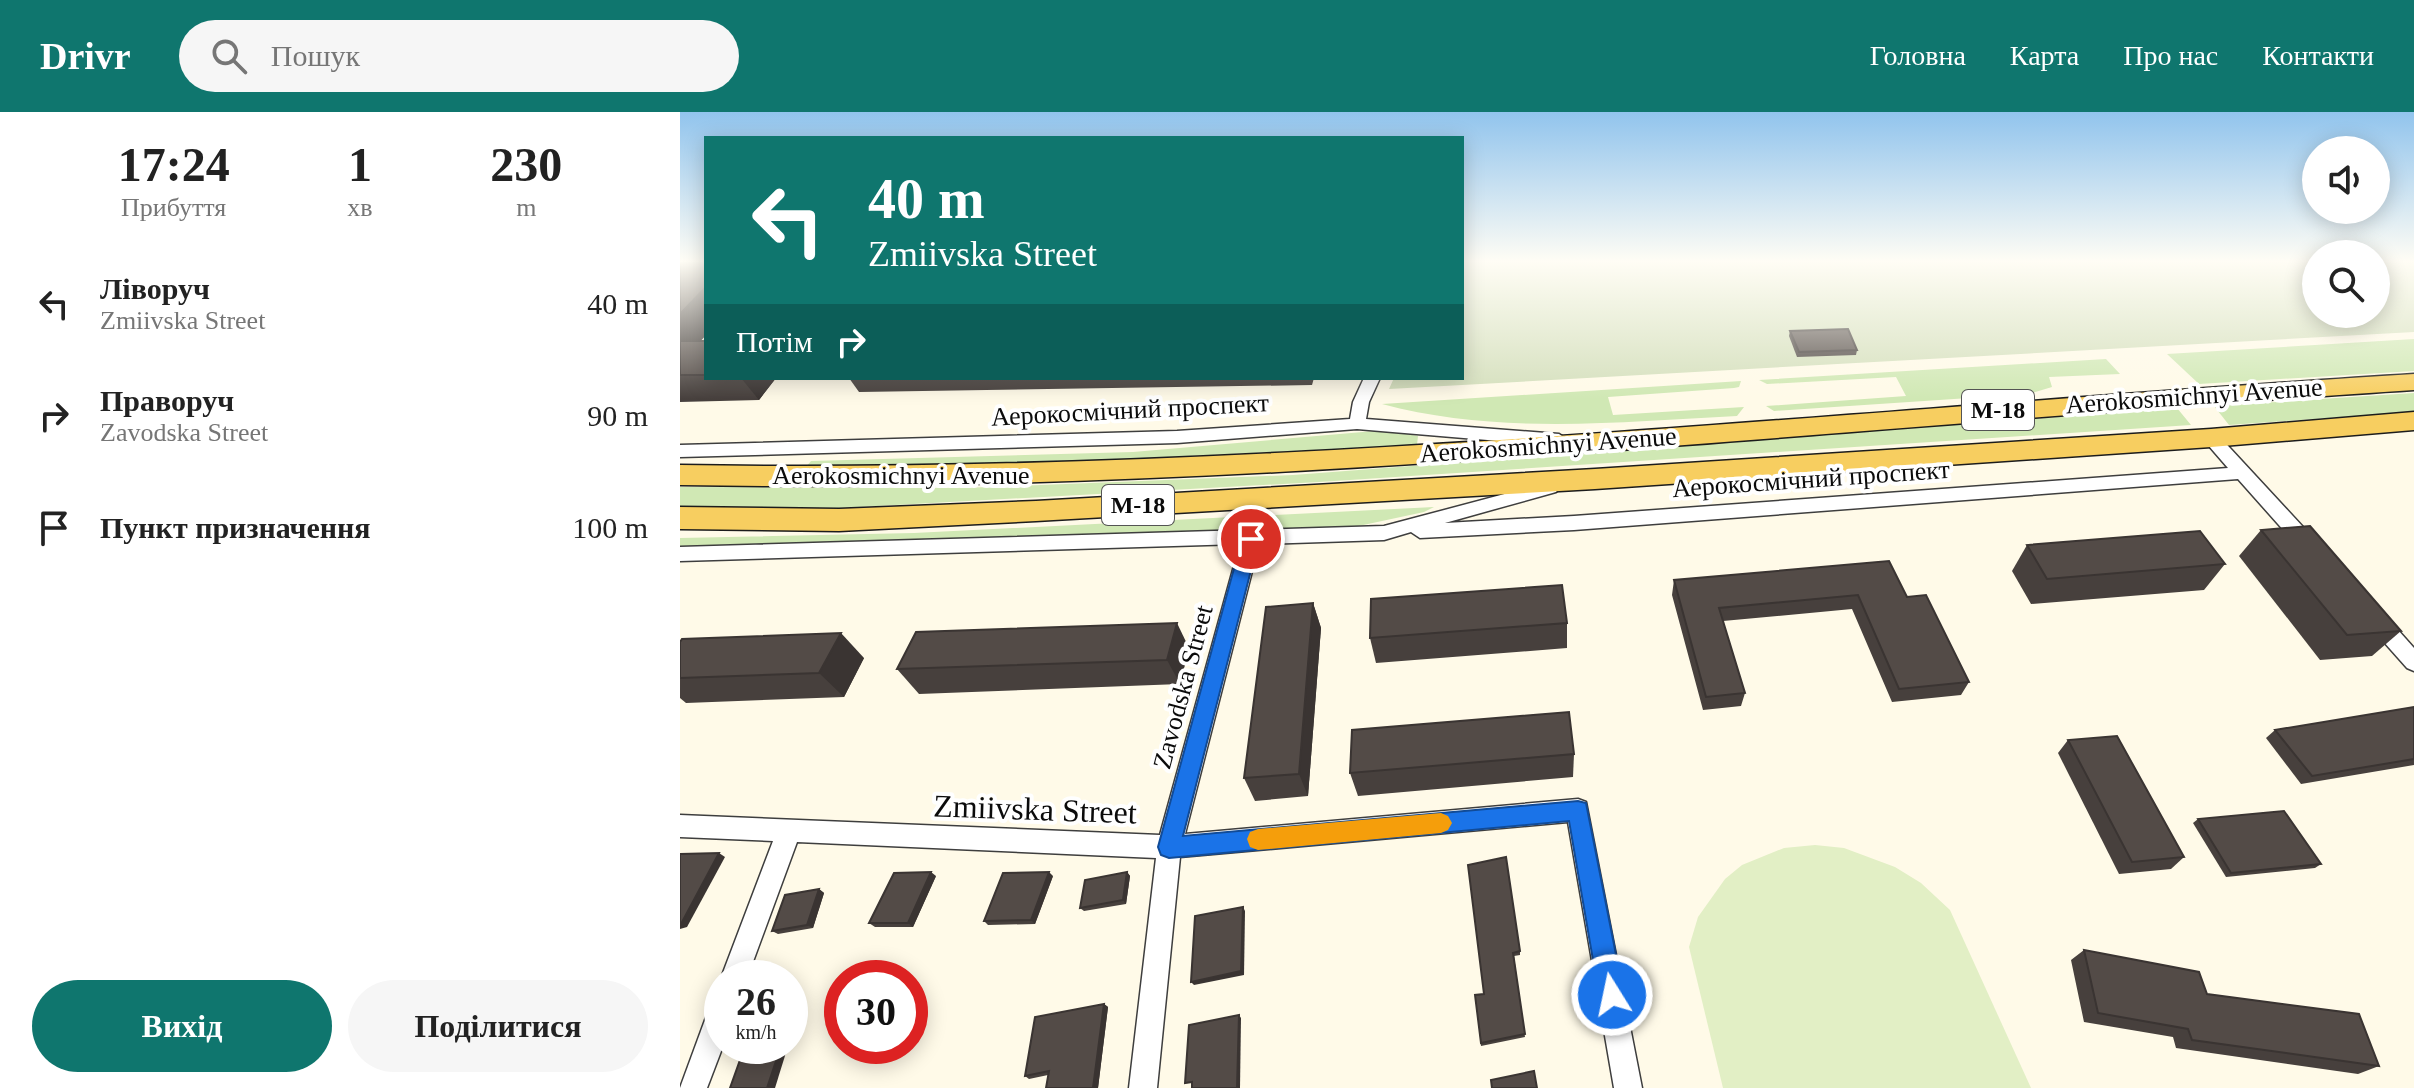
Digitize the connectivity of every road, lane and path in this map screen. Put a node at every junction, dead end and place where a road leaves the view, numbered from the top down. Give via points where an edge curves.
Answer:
1 (1371, 380) edge
2 (2414, 382) edge
3 (2414, 421) edge
4 (1357, 424) junction
5 (2211, 438) junction
6 (1582, 442) junction
7 (680, 451) edge
8 (2242, 473) junction
9 (680, 475) edge
10 (1595, 479) junction
11 (680, 518) edge
12 (1384, 533) junction
13 (1251, 539) junction
14 (680, 554) edge
15 (2321, 559) edge
16 (2362, 605) edge
17 (2414, 662) edge
18 (680, 826) edge
19 (790, 829) junction
20 (1169, 847) junction
21 (741, 960) edge
22 (704, 1059) edge
23 (693, 1088) edge
24 (1143, 1088) edge
25 (1628, 1088) edge

1 - 4 street
2 - 6 main road, Aerokosmichnyi Avenue / М-18
3 - 5 main road, Aerokosmichnyi Avenue / М-18
4 - 6 street, Аерокосмічний проспект
4 - 7 street, Аерокосмічний проспект via 1148,438
5 - 8 street
5 - 10 main road, Aerokosmichnyi Avenue / М-18
6 - 9 main road, Aerokosmichnyi Avenue / М-18 via 1318,462 958,477
8 - 12 street, Аерокосмічний проспект
8 - 15 street
10 - 11 main road, Aerokosmichnyi Avenue / М-18 via 854,519
10 - 12 street, Аерокосмічний проспект via 1514,495
12 - 13 street, Аерокосмічний проспект
13 - 14 street, Аерокосмічний проспект
13 - 20 street, Zavodska Street
16 - 17 street
18 - 19 street, Zmiivska Street
19 - 20 street, Zmiivska Street
19 - 21 street
20 - 24 street, Zavodska Street
20 - 25 street, Zmiivska Street via 1578,810
22 - 23 street

